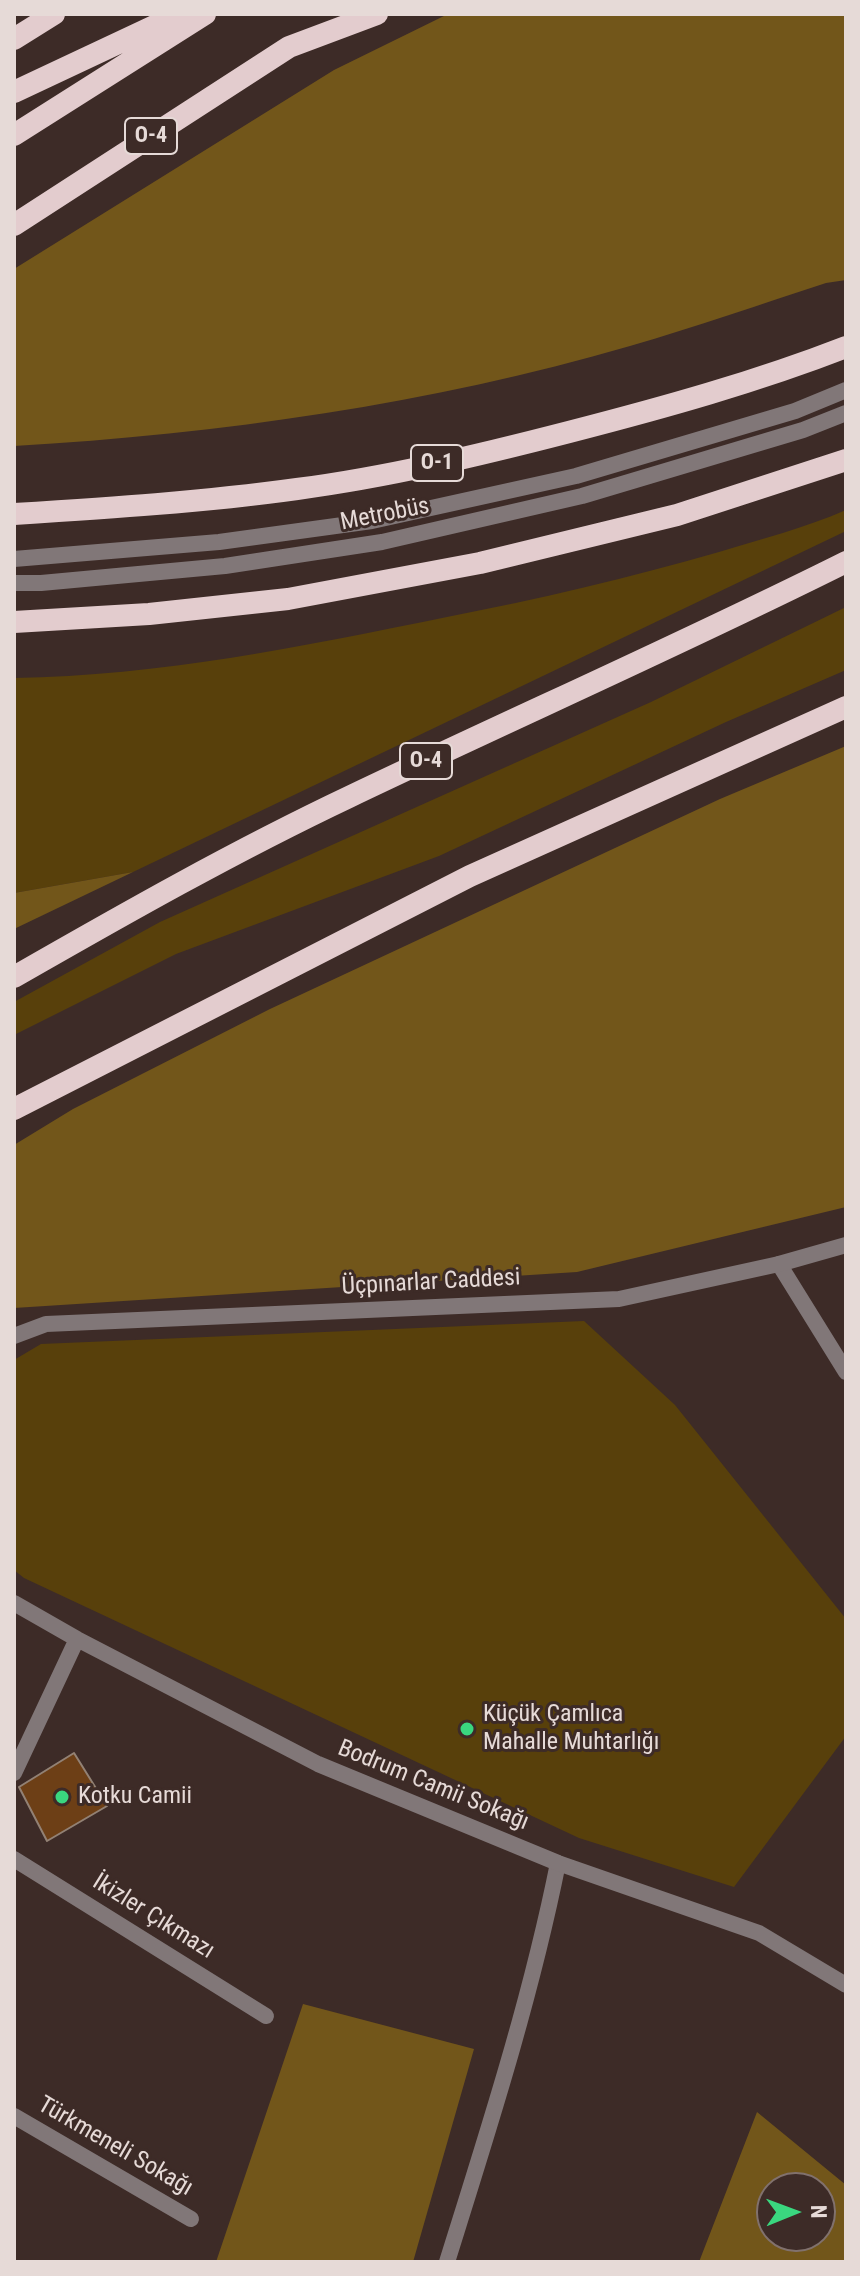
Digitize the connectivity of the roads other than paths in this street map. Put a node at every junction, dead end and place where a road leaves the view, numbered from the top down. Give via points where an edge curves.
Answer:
1 (54, 14) edge
2 (180, 14) edge
3 (205, 14) edge
4 (377, 14) edge
5 (14, 39) edge
6 (14, 92) edge
7 (14, 135) edge
8 (14, 225) edge
9 (846, 347) edge
10 (846, 390) edge
11 (846, 413) edge
12 (846, 460) edge
13 (14, 514) edge
14 (14, 559) edge
15 (846, 562) edge
16 (14, 583) edge
17 (14, 622) edge
18 (846, 707) edge
19 (14, 977) edge
20 (14, 1109) edge
21 (846, 1245) edge
22 (779, 1264) junction
23 (14, 1336) edge
24 (846, 1372) edge
25 (14, 1603) edge
26 (77, 1639) junction
27 (14, 1773) edge
28 (14, 1859) edge
29 (558, 1863) junction
30 (846, 1985) edge
31 (266, 2016) dead end
32 (14, 2116) edge
33 (191, 2219) dead end
34 (447, 2262) edge

1 - 5 highway
2 - 6 highway
3 - 7 highway
4 - 8 highway, O-4 via 289,47
9 - 13 highway, O-1 via 643,413 479,456 300,489
10 - 14 street, Metrobüs via 795,411 576,476 372,521 219,542
11 - 16 street, Metrobüs via 582,496 382,542 225,566
12 - 17 highway via 677,515 480,563 288,599
15 - 19 highway, O-4 via 346,798
18 - 20 highway via 470,876
21 - 22 street, Üçpınarlar Caddesi
22 - 23 street, Üçpınarlar Caddesi via 619,1299 46,1324
22 - 24 street
25 - 26 street, Bodrum Camii Sokağı
26 - 27 street
26 - 29 street, Bodrum Camii Sokağı via 318,1764
28 - 31 street, İkizler Çıkmazı
29 - 30 street, Bodrum Camii Sokağı via 759,1933
29 - 34 street via 488,2133
32 - 33 street, Türkmeneli Sokağı

